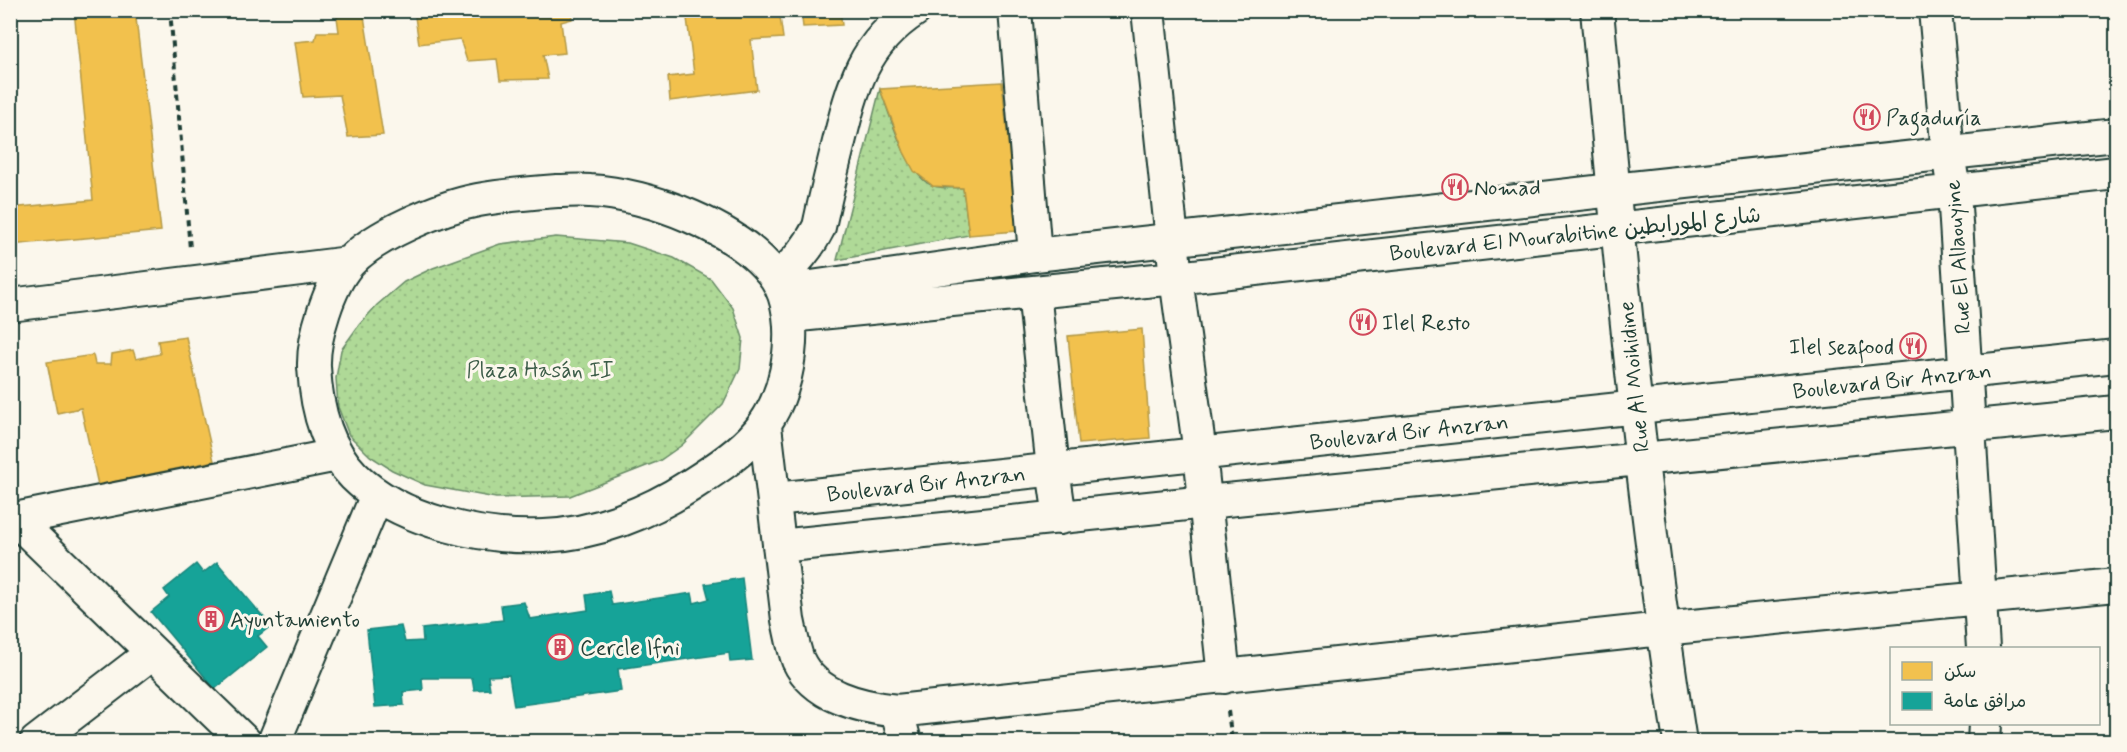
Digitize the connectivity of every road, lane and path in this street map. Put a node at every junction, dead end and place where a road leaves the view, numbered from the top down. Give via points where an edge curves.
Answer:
1 (170, 10) edge
2 (915, 10) edge
3 (1015, 10) edge
4 (1149, 10) edge
5 (1597, 10) edge
6 (1935, 10) edge
7 (2116, 135) edge
8 (1948, 153) junction
9 (2116, 173) edge
10 (1613, 190) junction
11 (1954, 191) junction
12 (1618, 228) junction
13 (1172, 240) junction
14 (1035, 255) junction
15 (349, 263) junction
16 (1176, 278) junction
17 (192, 281) junction
18 (1034, 292) junction
19 (783, 295) junction
20 (10, 305) edge
21 (2116, 356) edge
22 (1965, 373) junction
23 (1634, 406) junction
24 (2116, 412) edge
25 (765, 426) junction
26 (1970, 427) junction
27 (1200, 453) junction
28 (337, 454) junction
29 (1642, 460) junction
30 (1053, 469) junction
31 (377, 495) junction
32 (775, 499) junction
33 (1206, 502) junction
34 (1060, 518) junction
35 (13, 520) edge
36 (779, 546) junction
37 (2116, 585) edge
38 (1980, 599) junction
39 (1662, 630) junction
40 (1983, 647) edge
41 (152, 653) junction
42 (1224, 677) junction
43 (897, 711) junction
44 (1985, 725) edge
45 (36, 741) edge
46 (245, 741) edge
47 (274, 741) edge
48 (905, 741) edge
49 (1680, 741) edge
50 (1984, 741) edge

1 - 17 path
2 - 19 street via 881,39 861,69 848,104 819,227 795,262
3 - 14 street
4 - 13 street
5 - 10 street, Rue Al Moihidine
6 - 8 street, Rue El Allaouyine
7 - 8 street, Boulevard El Mourabitine شارع المورابطين
8 - 10 street, Boulevard El Mourabitine شارع المورابطين
8 - 11 street, Rue El Allaouyine
9 - 11 street, Boulevard El Mourabitine شارع المورابطين
10 - 12 street, Rue Al Moihidine
10 - 13 street, Boulevard El Mourabitine شارع المورابطين
11 - 12 street, Boulevard El Mourabitine شارع المورابطين
11 - 22 street, Rue El Allaouyine
12 - 16 street, Boulevard El Mourabitine شارع المورابطين
12 - 23 street, Rue Al Moihidine
13 - 14 street, Boulevard El Mourabitine شارع المورابطين
13 - 16 street
14 - 19 street, Boulevard El Mourabitine شارع المورابطين
15 - 17 street
15 - 19 street via 400,228 474,201 514,194 592,191 657,204 719,230 764,263
15 - 28 street via 332,291 319,325 314,357 316,392 324,425
16 - 18 street, Boulevard El Mourabitine شارع المورابطين
16 - 27 street
17 - 20 street
18 - 19 street, Boulevard El Mourabitine شارع المورابطين
18 - 30 street
19 - 25 street via 791,341 788,369 779,400
21 - 22 street, Boulevard Bir Anzran
22 - 23 street, Boulevard Bir Anzran
22 - 26 street, Rue El Allaouyine
23 - 27 street, Boulevard Bir Anzran
23 - 29 street, Rue Al Moihidine
24 - 26 street
25 - 31 street via 740,451 676,495 583,531 509,536 465,530 431,521
25 - 32 street
26 - 29 street
26 - 38 street, Rue El Allaouyine
27 - 30 street, Boulevard Bir Anzran
27 - 33 street
28 - 31 street via 353,476
28 - 35 street
29 - 33 street
29 - 39 street, Rue Al Moihidine
30 - 32 street, Boulevard Bir Anzran
30 - 34 street
31 - 47 street
32 - 36 street
33 - 34 street
33 - 42 street
34 - 36 street
35 - 41 street
36 - 43 street via 788,620 800,663 812,679 852,704
37 - 38 street
38 - 39 street
38 - 40 street, Rue El Allaouyine
39 - 42 street
39 - 49 street, Rue Al Moihidine
41 - 45 street
41 - 46 street
42 - 43 street
43 - 48 street
44 - 50 street

